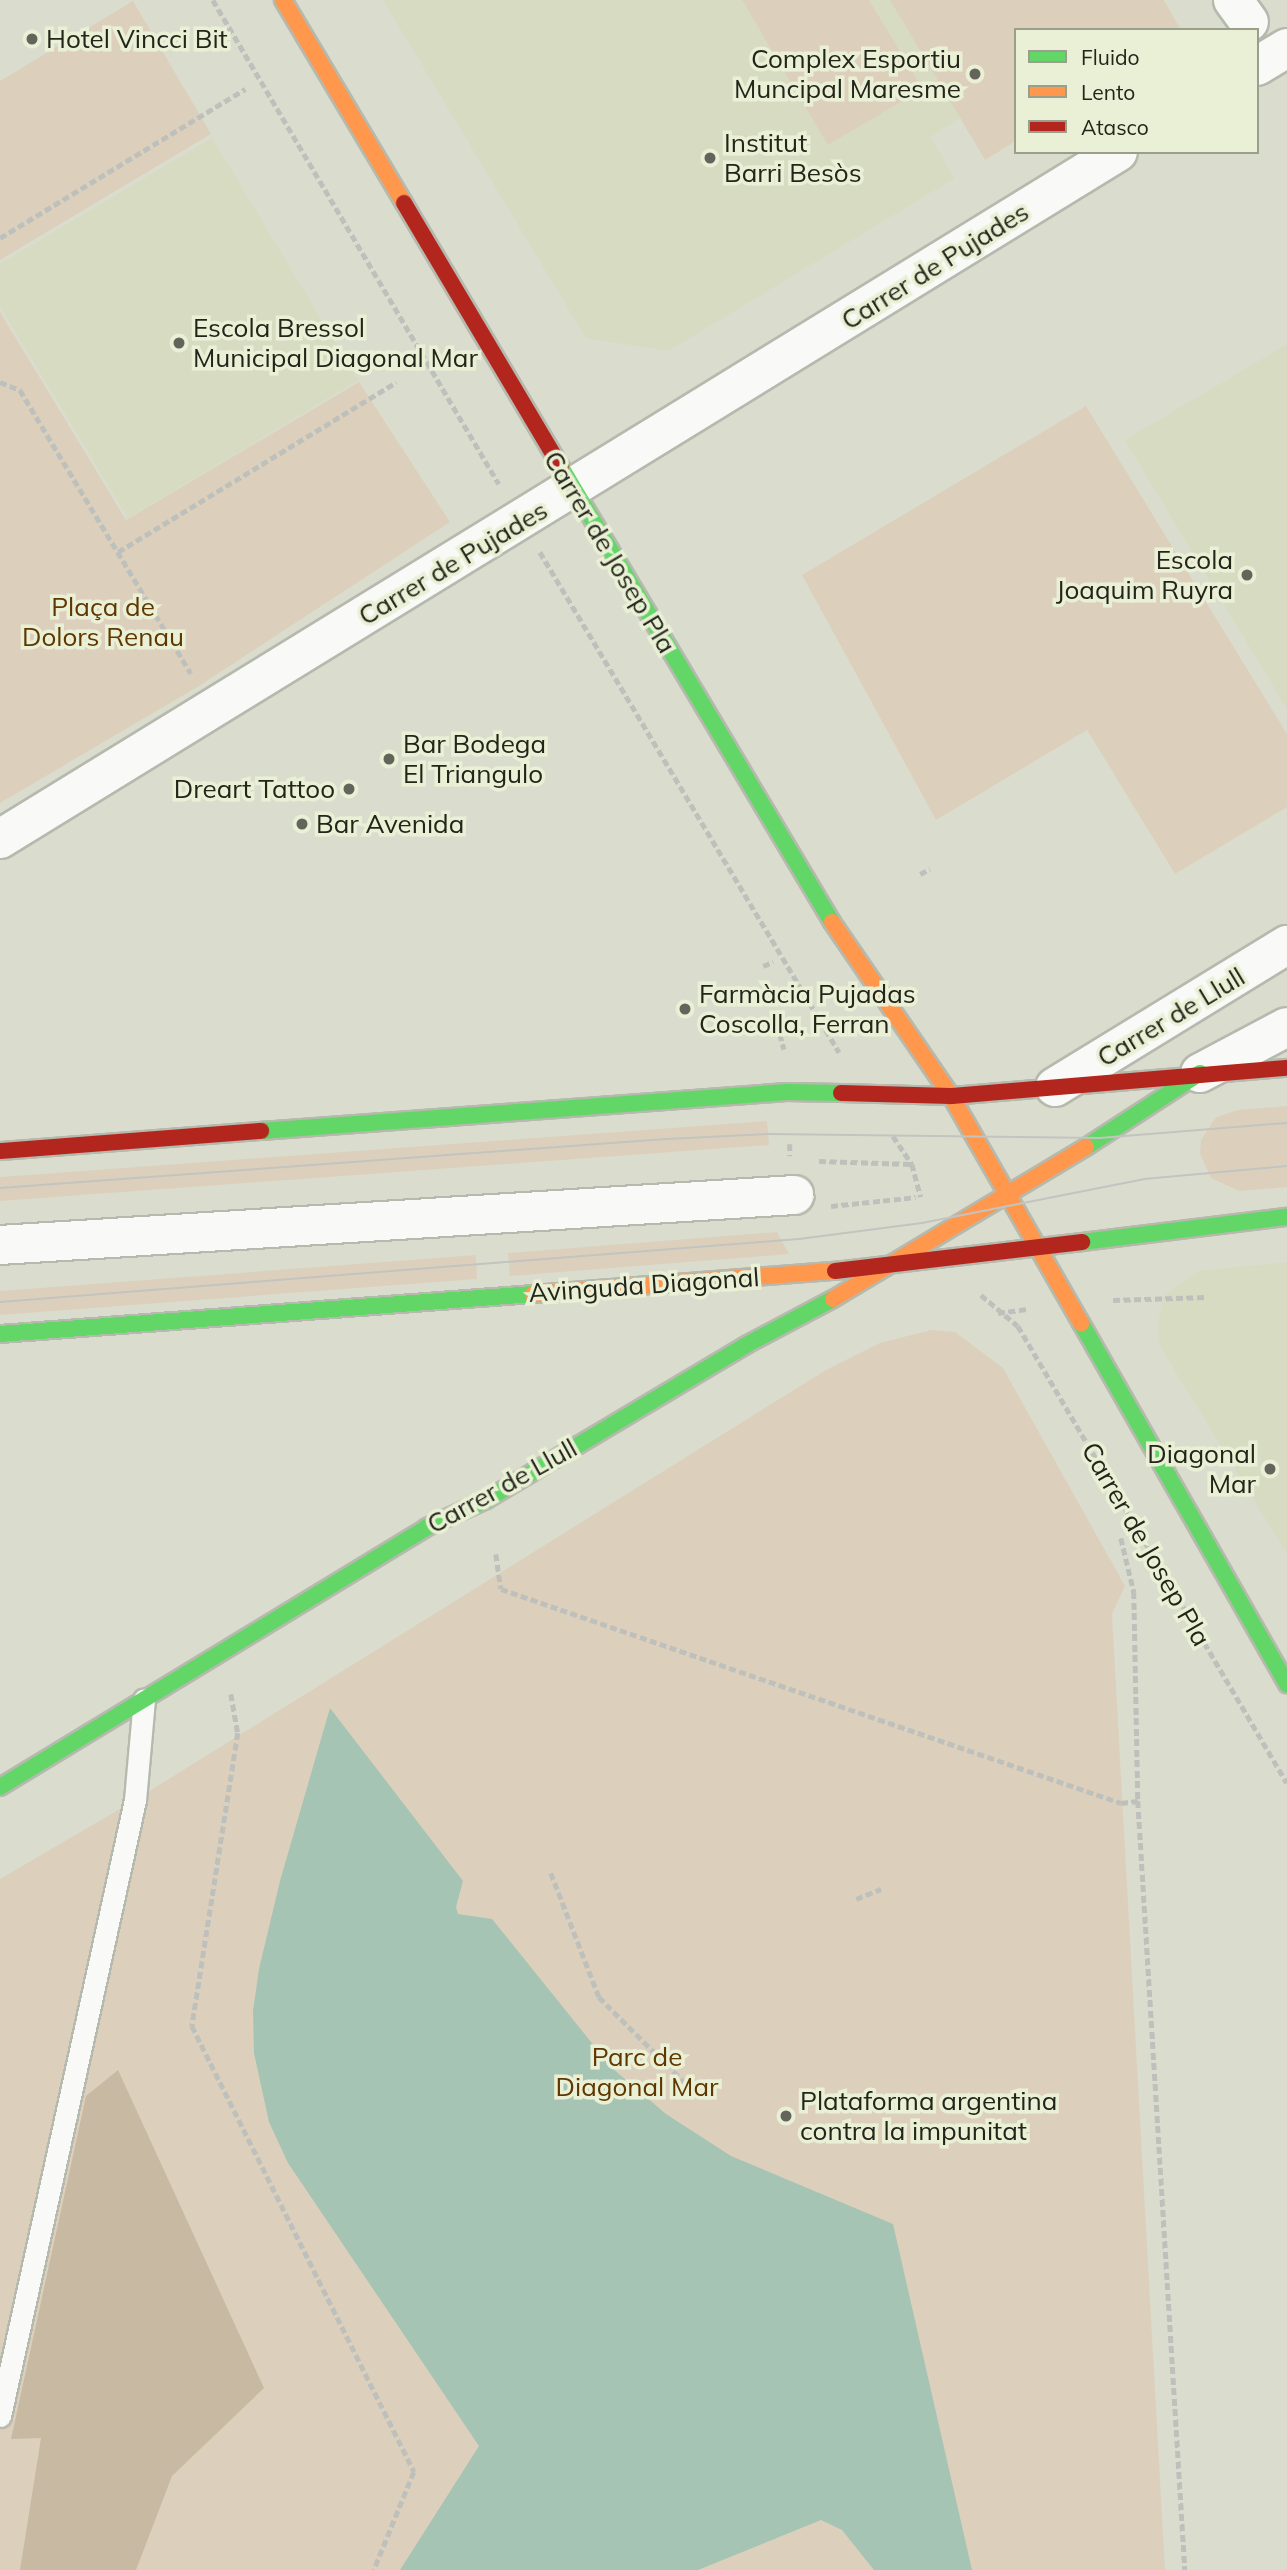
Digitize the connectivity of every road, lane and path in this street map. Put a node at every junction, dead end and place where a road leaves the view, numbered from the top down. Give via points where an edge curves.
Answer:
1 (213, 0) edge
2 (283, 0) edge
3 (245, 89) dead end
4 (1115, 154) edge
5 (0, 238) edge
6 (0, 382) edge
7 (396, 382) dead end
8 (501, 488) dead end
9 (573, 491) junction
10 (118, 552) junction
11 (542, 556) dead end
12 (192, 675) dead end
13 (0, 839) edge
14 (930, 869) dead end
15 (920, 874) dead end
16 (1287, 945) edge
17 (772, 962) dead end
18 (763, 967) dead end
19 (1287, 1027) edge
20 (780, 1034) dead end
21 (830, 1036) dead end
22 (784, 1049) dead end
23 (1287, 1068) edge
24 (1200, 1073) junction
25 (1055, 1087) junction
26 (951, 1096) junction
27 (0, 1151) edge
28 (912, 1164) dead end
29 (793, 1195) dead end
30 (921, 1196) dead end
31 (1009, 1196) junction
32 (1287, 1217) edge
33 (1039, 1244) junction
34 (0, 1245) edge
35 (890, 1263) junction
36 (1163, 1297) dead end
37 (1207, 1297) dead end
38 (997, 1313) dead end
39 (0, 1334) edge
40 (1121, 1538) dead end
41 (496, 1555) dead end
42 (223, 1651) junction
43 (1287, 1684) edge
44 (144, 1699) junction
45 (1287, 1783) edge
46 (0, 1787) edge
47 (1138, 1801) junction
48 (551, 1873) dead end
49 (881, 1889) dead end
50 (856, 1899) dead end
51 (695, 2093) dead end
52 (0, 2416) edge
53 (374, 2570) edge
54 (1185, 2570) edge

1 - 8 path
2 - 9 street, Carrer de Josep Pla
3 - 5 path
4 - 9 street, Carrer de Pujades
6 - 10 path via 20,390
7 - 10 path
9 - 13 street, Carrer de Pujades
9 - 26 street, Carrer de Josep Pla via 842,939
10 - 12 path
11 - 21 path
14 - 15 path
16 - 25 street, Carrer de Llull
17 - 18 path
19 - 24 street
20 - 22 path
23 - 24 street
24 - 25 street
24 - 31 street, Carrer de Llull
25 - 26 street
26 - 27 street via 787,1092
26 - 31 street, Carrer de Josep Pla
28 - 30 path
29 - 34 street
31 - 33 street, Carrer de Josep Pla
31 - 35 street, Carrer de Llull
32 - 33 street, Avinguda Diagonal
33 - 35 street, Avinguda Diagonal
33 - 43 street, Carrer de Josep Pla
35 - 39 street, Avinguda Diagonal via 820,1273
35 - 42 street, Carrer de Llull via 486,1500 427,1527
36 - 37 path
38 - 45 path, Carrer de Josep Pla via 1018,1326
40 - 47 path via 1134,1591
41 - 47 path via 501,1589 1121,1803
42 - 44 street, Carrer de Llull
42 - 53 path via 238,1733 192,2026 414,2472
44 - 46 street, Carrer de Llull
44 - 52 lane via 135,1800
47 - 54 path
48 - 51 path via 599,1997
49 - 50 path

